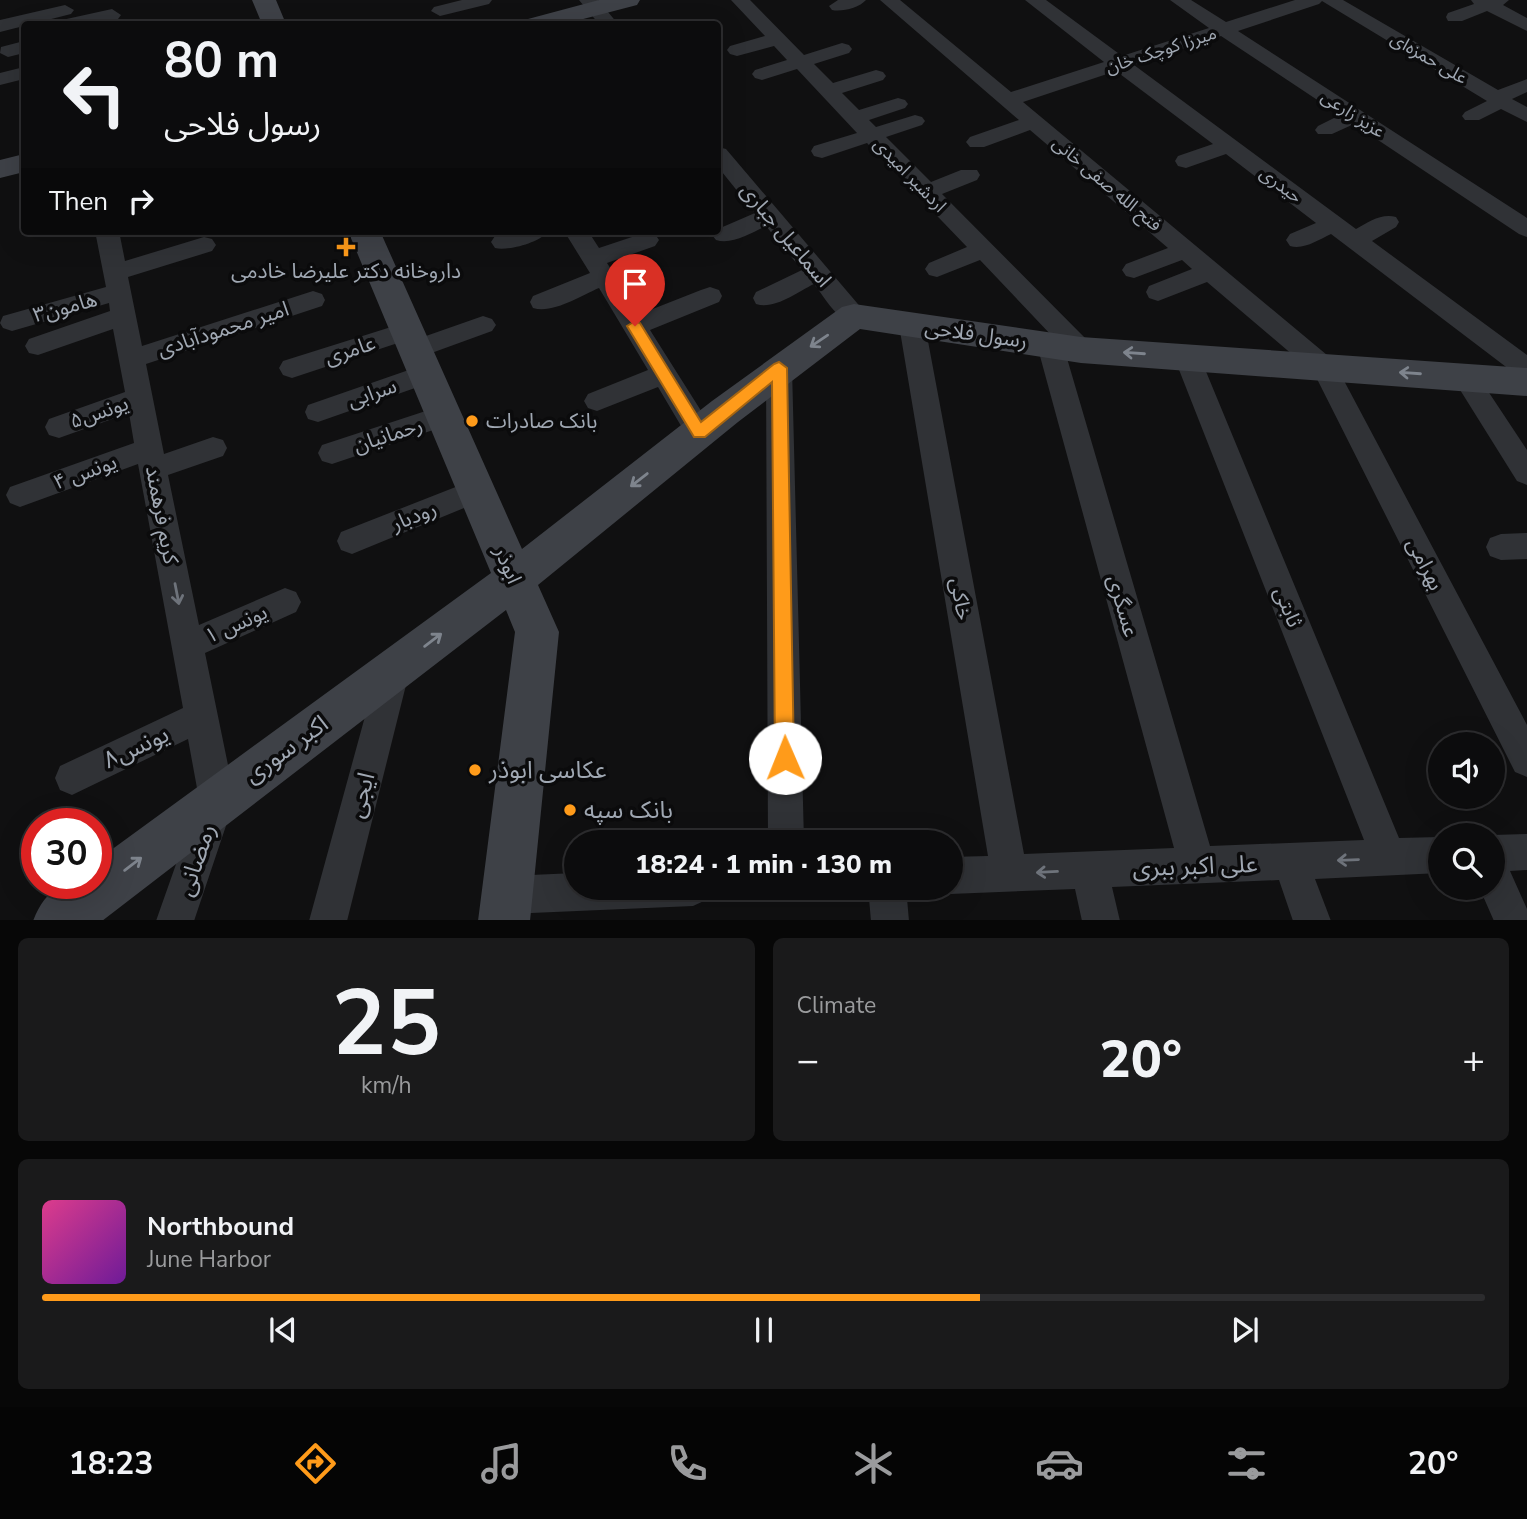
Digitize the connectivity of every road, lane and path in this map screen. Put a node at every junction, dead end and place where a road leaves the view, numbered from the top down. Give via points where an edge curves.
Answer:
1 (264, 0) edge
2 (483, 0) edge
3 (628, 0) edge
4 (740, 0) edge
5 (857, 0) edge
6 (889, 0) edge
7 (1034, 0) edge
8 (1180, 0) edge
9 (1313, 0) edge
10 (1489, 2) edge
11 (1342, 4) edge
12 (838, 6) dead end
13 (597, 11) edge
14 (65, 12) edge
15 (441, 12) edge
16 (0, 13) edge
17 (112, 15) dead end
18 (1455, 17) dead end
19 (1322, 18) dead end
20 (21, 21) edge
21 (23, 21) edge
22 (273, 21) edge
23 (551, 21) edge
24 (1527, 25) edge
25 (0, 26) edge
26 (1224, 29) junction
27 (777, 39) junction
28 (1147, 39) dead end
29 (842, 49) dead end
30 (737, 50) dead end
31 (1112, 58) junction
32 (800, 62) junction
33 (762, 74) dead end
34 (876, 76) dead end
35 (0, 79) edge
36 (21, 84) edge
37 (1527, 85) edge
38 (828, 91) junction
39 (1499, 99) junction
40 (1008, 100) junction
41 (898, 104) dead end
42 (1355, 116) junction
43 (1472, 116) dead end
44 (1527, 116) edge
45 (855, 118) junction
46 (915, 121) dead end
47 (1034, 122) junction
48 (1325, 130) dead end
49 (872, 135) junction
50 (977, 142) dead end
51 (1229, 146) junction
52 (822, 151) dead end
53 (721, 158) edge
54 (1186, 161) dead end
55 (21, 164) edge
56 (0, 169) edge
57 (969, 175) dead end
58 (927, 192) junction
59 (769, 216) junction
60 (1388, 222) dead end
61 (1332, 224) junction
62 (1527, 229) edge
63 (724, 234) dead end
64 (108, 235) edge
65 (366, 235) edge
66 (524, 235) edge
67 (578, 235) edge
68 (647, 240) dead end
69 (1298, 240) dead end
70 (1354, 240) junction
71 (503, 242) dead end
72 (204, 245) dead end
73 (983, 250) junction
74 (1185, 250) junction
75 (599, 268) junction
76 (937, 270) dead end
77 (1133, 270) dead end
78 (1210, 271) junction
79 (817, 272) junction
80 (1158, 292) dead end
81 (119, 294) junction
82 (710, 296) dead end
83 (765, 298) dead end
84 (313, 300) dead end
85 (542, 302) dead end
86 (855, 316) junction
87 (12, 322) dead end
88 (483, 325) dead end
89 (912, 325) junction
90 (635, 326) junction
91 (38, 346) dead end
92 (1065, 348) junction
93 (416, 352) junction
94 (1187, 357) junction
95 (132, 359) junction
96 (779, 368) junction
97 (1324, 368) junction
98 (292, 369) dead end
99 (1527, 369) edge
100 (664, 374) junction
101 (1465, 377) junction
102 (1527, 382) edge
103 (139, 398) junction
104 (597, 401) dead end
105 (318, 412) dead end
106 (444, 416) junction
107 (59, 427) dead end
108 (700, 433) junction
109 (213, 448) dead end
110 (332, 453) dead end
111 (151, 459) junction
112 (1527, 472) edge
113 (476, 491) junction
114 (20, 495) dead end
115 (352, 541) dead end
116 (514, 579) junction
117 (285, 602) dead end
118 (187, 646) junction
119 (394, 669) junction
120 (201, 716) junction
121 (1527, 760) edge
122 (72, 778) dead end
123 (217, 799) junction
124 (786, 830) edge
125 (1527, 852) edge
126 (1505, 853) edge
127 (1428, 856) edge
128 (1389, 858) junction
129 (1291, 862) junction
130 (1197, 866) junction
131 (1089, 870) junction
132 (1009, 874) junction
133 (963, 876) edge
134 (577, 900) edge
135 (888, 900) edge
136 (1504, 900) edge
137 (506, 908) edge
138 (59, 920) edge
139 (175, 920) edge
140 (328, 920) edge
141 (890, 920) edge
142 (1101, 920) edge
143 (1312, 920) edge
144 (1513, 920) edge

1 - 22 main road
2 - 15 street
3 - 13 main road
4 - 27 street, اردشیر امیدی
5 - 12 street
6 - 40 street, فتح الله صفی خانی
7 - 31 street, حیدری
8 - 26 street, عزیز زارعی
9 - 26 street, میرزا کوچک خان
10 - 18 street
10 - 24 street
11 - 19 street
11 - 39 street, علی حمزه‌ای
13 - 23 main road
14 - 16 street
14 - 17 street
14 - 21 street
20 - 25 street
26 - 31 street, میرزا کوچک خان
26 - 42 street, عزیز زارعی
27 - 30 street
27 - 32 street, اردشیر امیدی
28 - 31 street
29 - 32 street
31 - 40 street, میرزا کوچک خان
31 - 51 street, حیدری
32 - 33 street
32 - 38 street, اردشیر امیدی
34 - 38 street
35 - 36 street
37 - 39 street
38 - 45 street, اردشیر امیدی
39 - 43 street
39 - 44 street, علی حمزه‌ای
40 - 47 street, فتح الله صفی خانی
41 - 45 street
42 - 48 street
42 - 62 street, عزیز زارعی
45 - 49 street, اردشیر امیدی
46 - 49 street
47 - 50 street
47 - 74 street, فتح الله صفی خانی
49 - 52 street
49 - 58 street, اردشیر امیدی
51 - 54 street
51 - 61 street, حیدری
53 - 59 street, اسماعیل جباری
55 - 56 main road
57 - 58 street
58 - 73 street, اردشیر امیدی
59 - 63 street
59 - 79 street, اسماعیل جباری
60 - 70 street
61 - 69 street
61 - 70 street, حیدری
64 - 81 street, کریم فرهمند
65 - 93 main road, ابوذر
66 - 71 street
67 - 75 street
68 - 75 street
70 - 99 street, حیدری
72 - 81 street
73 - 76 street
73 - 92 street, اردشیر امیدی
74 - 77 street
74 - 78 street, فتح الله صفی خانی
75 - 85 street
75 - 90 street
78 - 80 street
78 - 97 street, فتح الله صفی خانی
79 - 83 street
79 - 86 street, اسماعیل جباری
81 - 87 street, هامون۳
81 - 91 street
81 - 95 street, کریم فرهمند
82 - 90 street
84 - 95 street, امیر محمودآبادی
86 - 89 main road, رسول فلاحی
86 -> 96 main road
88 - 93 street
89 - 92 main road, رسول فلاحی
89 - 132 street, خاکی
90 - 100 street
94 -> 92 main road, رسول فلاحی
92 - 130 street, عسگری
93 - 98 street, عامری
93 - 105 street, سرابی
93 - 106 main road, ابوذر
94 - 97 main road, رسول فلاحی
94 - 128 street, ثابتی
95 - 103 street, کریم فرهمند
96 - 108 main road
96 - 124 street
101 -> 97 main road, رسول فلاحی
97 - 121 street, بهرامی
100 - 104 street
100 - 108 street
101 - 102 main road, رسول فلاحی
101 - 112 street
103 - 107 street, یونس۵
103 - 111 street, کریم فرهمند
106 - 110 street, رحمانیان
106 - 113 main road, ابوذر
108 -> 116 main road
109 - 111 street, یونس ۴
111 - 114 street, یونس ۴
111 -> 118 street, کریم فرهمند
113 - 115 street, رودبار
113 - 116 main road, ابوذر
119 -> 116 main road, اکبر سوری
116 - 137 main road, ابوذر via 537,632
117 - 118 street, یونس ۱
118 - 120 street, کریم فرهمند
119 - 123 main road, اکبر سوری
119 - 140 street, ایجی
120 - 122 street, یونس۸
120 - 123 street, کریم فرهمند
138 -> 123 main road, اکبر سوری
123 - 139 street, رمضانی
125 - 126 street
127 - 128 street, علی اکبر ببری
128 -> 129 street, علی اکبر ببری
129 - 130 street, علی اکبر ببری
129 - 143 street
130 - 131 street, علی اکبر ببری
131 -> 132 street, علی اکبر ببری
131 - 142 street
132 - 133 street, علی اکبر ببری
134 - 137 street
135 - 141 street
136 - 144 street

